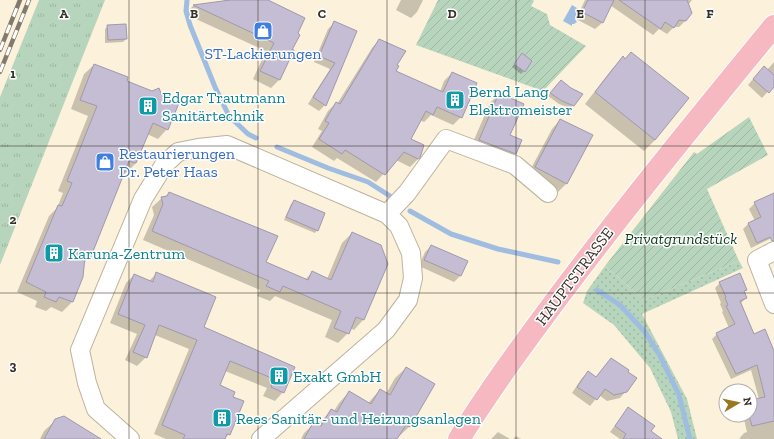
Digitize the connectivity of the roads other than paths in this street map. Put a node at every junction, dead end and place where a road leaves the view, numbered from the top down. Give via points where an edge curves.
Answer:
1 (774, 26) edge
2 (548, 193) dead end
3 (387, 214) junction
4 (774, 251) edge
5 (774, 304) edge
6 (130, 439) edge
7 (262, 439) edge
8 (459, 439) edge

1 - 8 main road, HAUPTSTRASSE via 636,194 535,326 480,404
2 - 3 street via 515,165 446,139 407,193
3 - 6 street via 227,145 178,152 164,165 143,199 80,350 96,409
3 - 7 street via 398,226 411,253 413,278 408,300 386,330
4 - 5 street via 757,260

